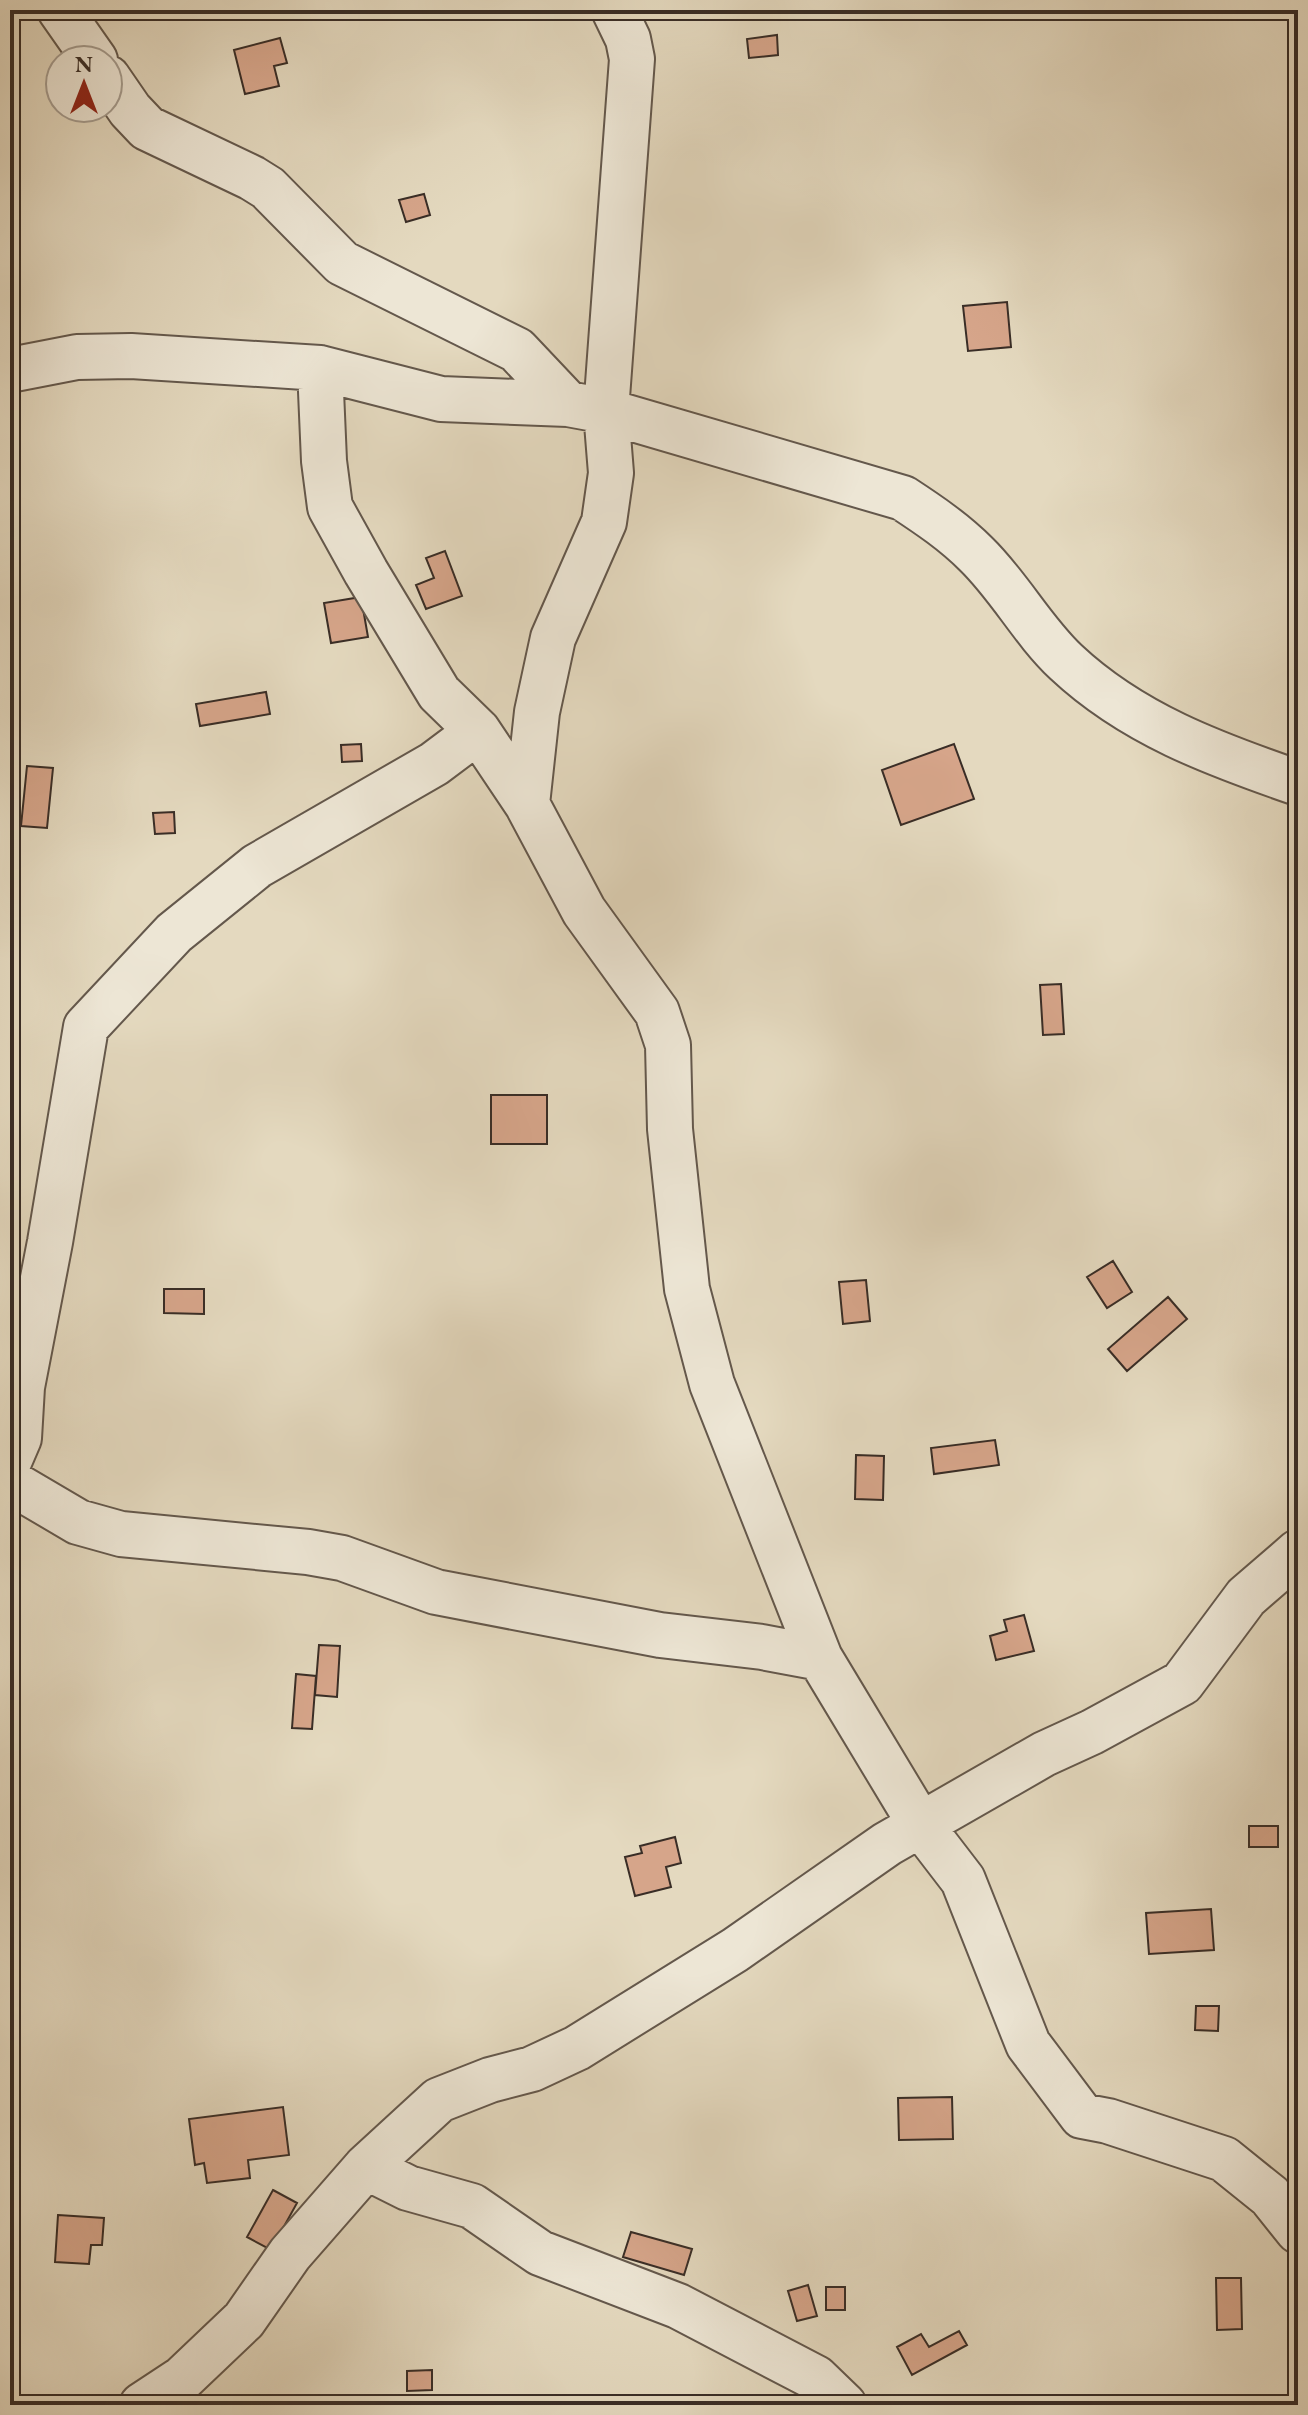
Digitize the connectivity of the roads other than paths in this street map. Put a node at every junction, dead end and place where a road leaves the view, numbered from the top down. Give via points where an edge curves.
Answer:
1 (60, 10) edge
2 (614, 10) edge
3 (84, 44) edge
4 (124, 101) edge
5 (320, 368) junction
6 (10, 370) edge
7 (587, 408) junction
8 (478, 731) junction
9 (1298, 783) edge
10 (527, 804) junction
11 (10, 1459) edge
12 (10, 1482) edge
13 (1298, 1552) edge
14 (820, 1658) junction
15 (920, 1824) junction
16 (366, 2167) junction
17 (1298, 2231) edge
18 (142, 2405) edge
19 (844, 2405) edge

1 - 3 street
2 - 7 street via 632,59
4 - 7 street via 147,128 260,183 342,263 517,350
5 - 6 street via 131,356 77,357
5 - 7 street via 441,399
5 - 8 street via 330,507 439,693
7 - 9 street via 903,498 977,555 1066,661 1127,710 1170,735
7 - 10 street via 611,473 604,522 553,638 537,712
8 - 10 street
8 - 11 street via 434,764 257,866 174,933 86,1027 22,1387 19,1438
10 - 14 street via 584,911 657,1012 668,1045 670,1129 687,1289 712,1384
12 - 14 street via 78,1522 121,1534 342,1558 436,1592 660,1635
13 - 15 street via 1246,1597 1182,1683
14 - 15 street
15 - 16 street via 735,1950 577,2048 439,2100
15 - 17 street via 963,1880 1028,2044 1082,2116 1224,2159 1270,2196
16 - 18 street via 290,2254 244,2320 183,2378
16 - 19 street via 408,2188 472,2206 540,2253 678,2306 816,2378

